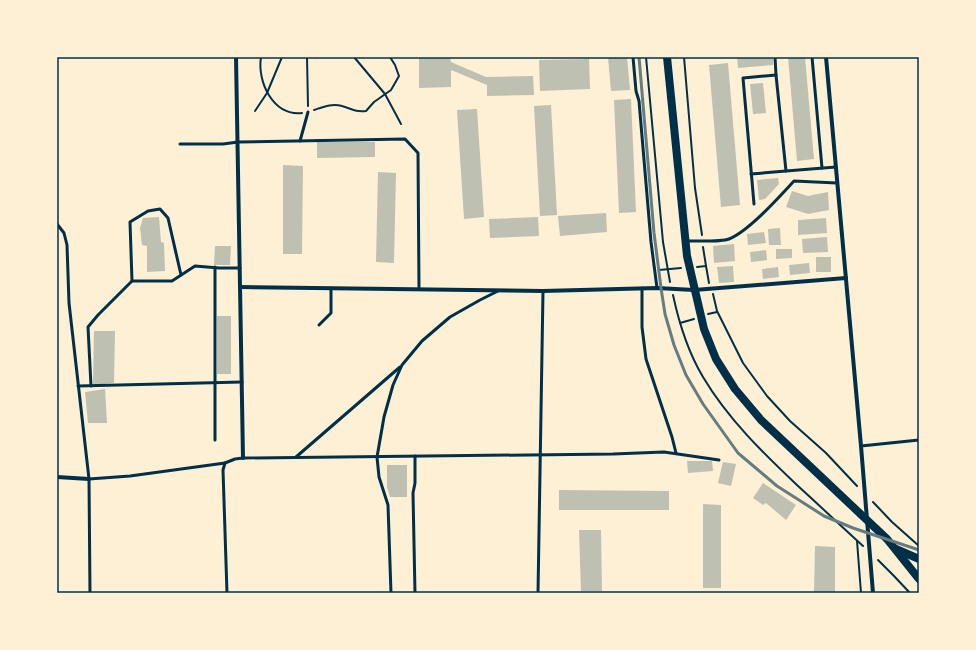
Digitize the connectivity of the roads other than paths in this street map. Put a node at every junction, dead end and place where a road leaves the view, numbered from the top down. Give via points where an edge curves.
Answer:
1 (236, 57) edge
2 (633, 57) edge
3 (667, 57) edge
4 (775, 57) edge
5 (812, 57) edge
6 (826, 57) edge
7 (776, 75) junction
8 (308, 112) road end
9 (300, 141) junction
10 (238, 142) junction
11 (180, 144) dead end
12 (836, 167) junction
13 (822, 168) junction
14 (786, 171) junction
15 (751, 174) junction
16 (838, 183) junction
17 (754, 204) dead end
18 (57, 224) edge
19 (685, 241) junction
20 (215, 267) junction
21 (240, 268) junction
22 (181, 275) junction
23 (846, 278) junction
24 (132, 281) junction
25 (240, 287) junction
26 (332, 288) junction
27 (642, 288) junction
28 (657, 288) junction
29 (419, 289) junction
30 (500, 290) junction
31 (694, 290) junction
32 (543, 291) junction
33 (319, 325) dead end
34 (402, 365) junction
35 (242, 382) junction
36 (214, 383) junction
37 (78, 386) junction
38 (91, 386) junction
39 (215, 440) dead end
40 (919, 440) edge
41 (861, 446) junction
42 (676, 453) junction
43 (539, 455) junction
44 (415, 456) junction
45 (296, 457) junction
46 (377, 457) junction
47 (243, 458) junction
48 (719, 460) dead end
49 (225, 463) junction
50 (57, 477) edge
51 (89, 479) junction
52 (867, 522) junction
53 (894, 548) junction
54 (919, 559) edge
55 (919, 579) edge
56 (90, 593) edge
57 (227, 593) edge
58 (391, 593) edge
59 (415, 593) edge
60 (538, 593) edge
61 (873, 593) edge

1 - 10 street
2 - 28 lane
3 - 19 main road
4 - 7 lane
5 - 13 lane
6 - 12 street
7 - 14 lane
7 - 15 lane via 743,78
8 - 9 lane
9 - 10 lane
9 - 29 lane via 405,139 418,153
10 - 11 lane
10 - 21 street
12 - 13 lane
12 - 16 street
13 - 14 lane
14 - 15 lane
15 - 17 lane
16 - 19 lane via 794,181 741,233 728,240
16 - 23 street
18 - 37 lane via 64,233 67,244 69,303
19 - 31 main road
20 - 21 lane
20 - 22 lane via 195,266
20 - 36 lane
21 - 25 street
22 - 24 lane via 172,281
22 - 24 lane via 168,218 160,209 148,211 130,222
23 - 31 street
23 - 41 street
24 - 38 lane via 88,327
25 - 26 street
25 - 35 street
26 - 29 street
26 - 33 lane via 331,313
27 - 28 street
27 - 32 street
27 - 42 lane via 642,328 646,359
28 - 31 street
29 - 30 street
30 - 32 street
30 - 34 lane via 450,317 422,341
31 - 52 main road via 704,329 716,359 735,390 761,420
32 - 43 lane
34 - 45 lane
34 - 46 lane via 384,417
35 - 36 lane
35 - 47 street
36 - 38 lane
36 - 39 lane
37 - 38 lane
37 - 51 lane
40 - 41 lane
41 - 52 street
42 - 43 lane
42 - 48 lane
43 - 44 lane
43 - 60 lane
44 - 46 lane
44 - 59 lane
45 - 46 lane
45 - 47 lane
46 - 58 lane via 379,477 388,505
47 - 49 lane
49 - 51 lane
49 - 57 lane via 223,476
50 - 51 street
51 - 56 lane
52 - 53 main road
52 - 61 street
53 - 54 main road
53 - 55 main road

